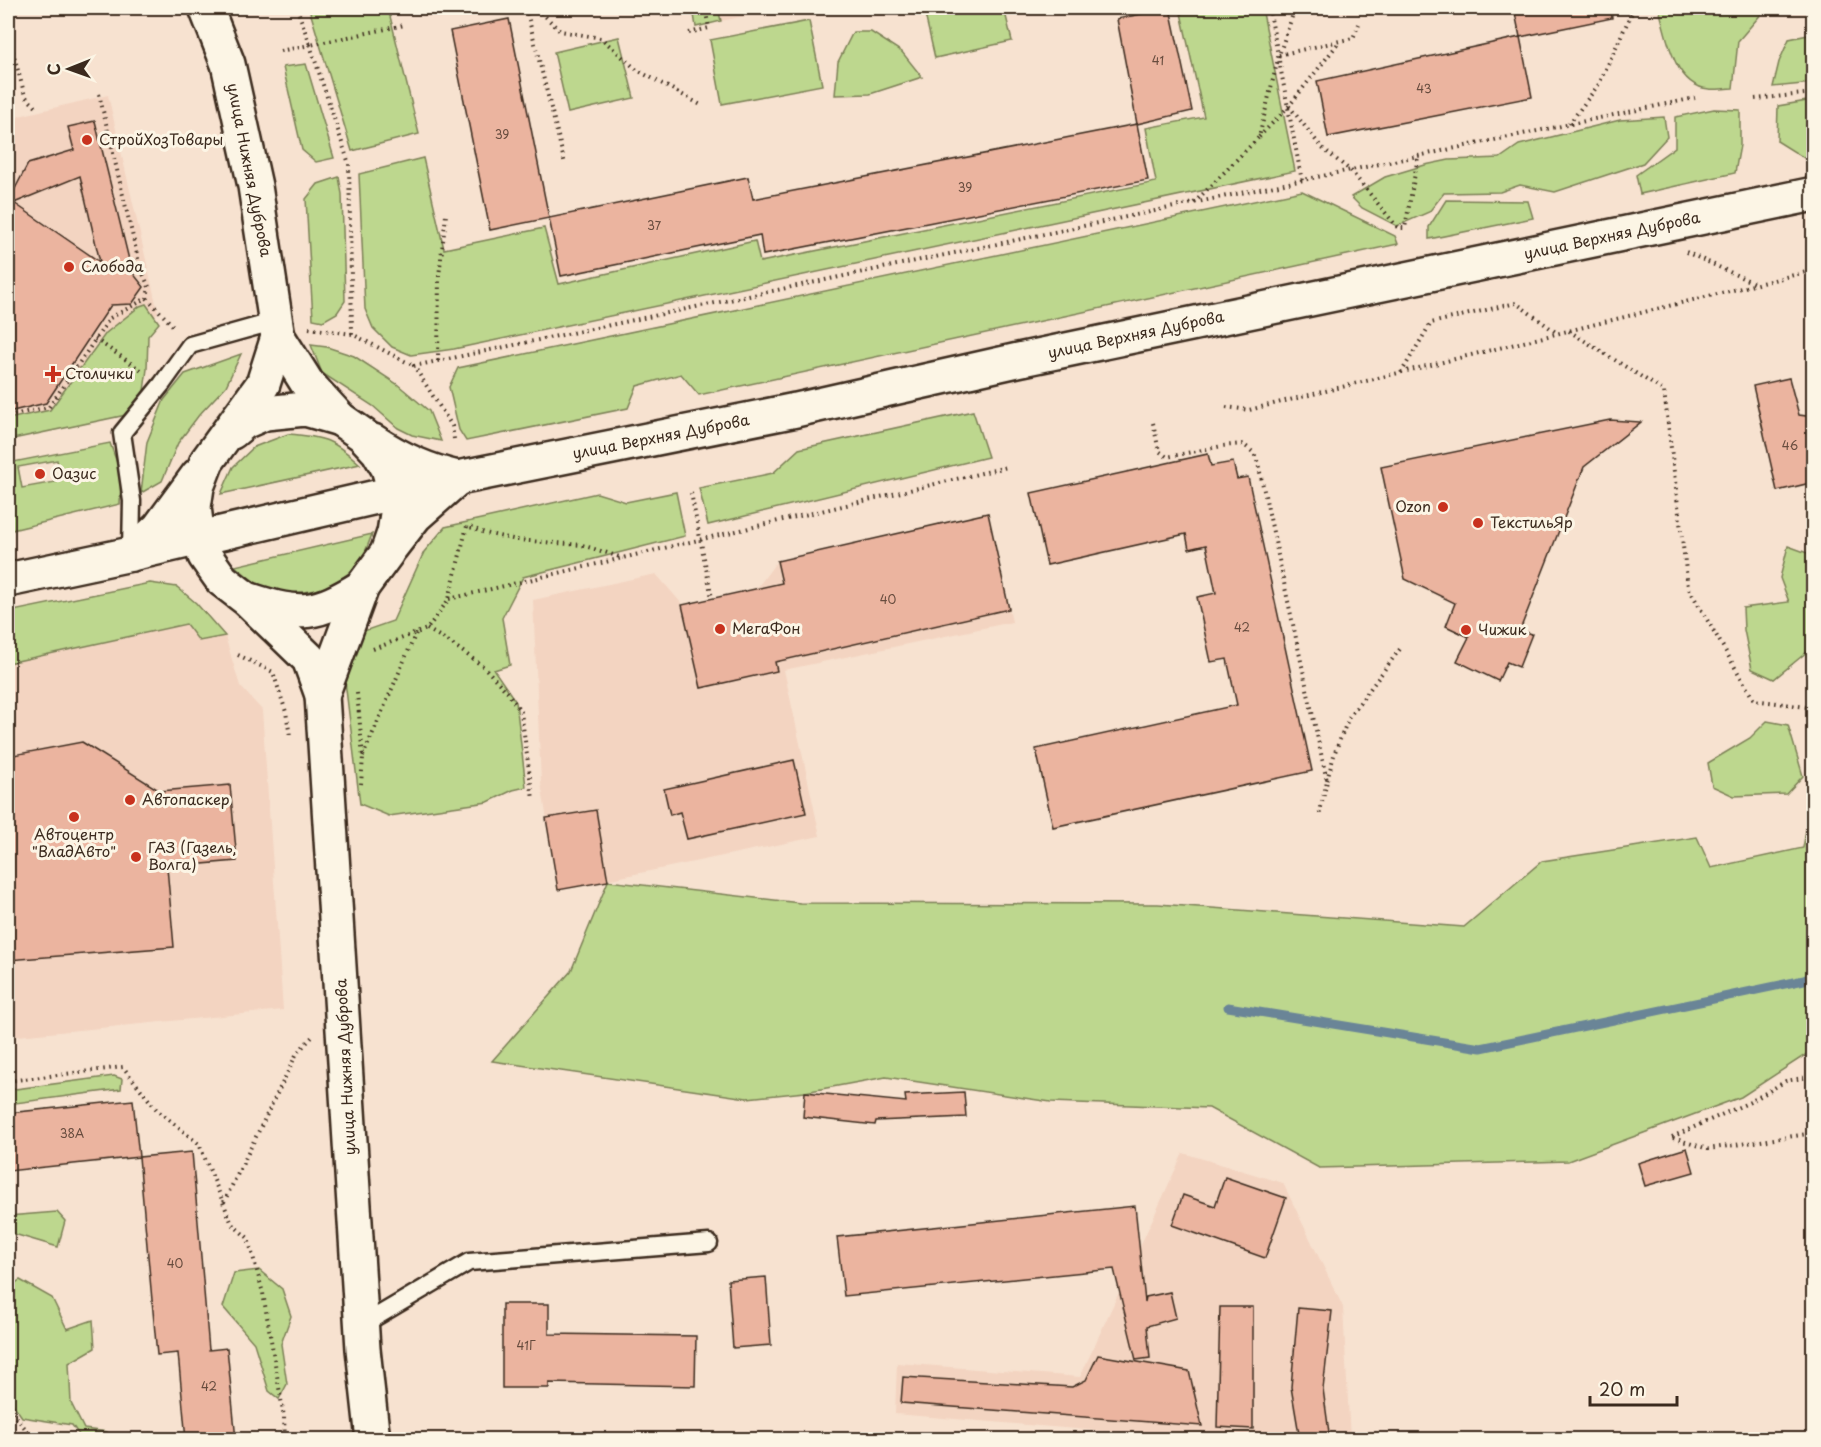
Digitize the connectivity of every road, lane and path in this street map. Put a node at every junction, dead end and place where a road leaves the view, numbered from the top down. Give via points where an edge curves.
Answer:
1 (206, 8) edge
2 (297, 8) edge
3 (526, 8) edge
4 (537, 8) edge
5 (705, 8) edge
6 (1269, 8) edge
7 (1295, 8) edge
8 (1634, 8) edge
9 (1359, 24) dead end
10 (405, 25) dead end
11 (689, 33) dead end
12 (8, 34) edge
13 (1340, 41) junction
14 (310, 45) junction
15 (280, 51) dead end
16 (1279, 55) junction
17 (1814, 93) edge
18 (99, 94) dead end
19 (1695, 98) dead end
20 (1755, 99) dead end
21 (701, 105) dead end
22 (1288, 106) junction
23 (38, 109) dead end
24 (1569, 125) junction
25 (1259, 137) junction
26 (1418, 157) junction
27 (565, 164) dead end
28 (1351, 171) junction
29 (1302, 181) junction
30 (1814, 194) edge
31 (1194, 204) junction
32 (446, 215) dead end
33 (1686, 252) dead end
34 (1814, 270) edge
35 (1758, 284) junction
36 (147, 298) junction
37 (164, 316) dead end
38 (277, 329) junction
39 (1569, 331) junction
40 (1558, 333) junction
41 (352, 334) junction
42 (95, 339) junction
43 (438, 361) junction
44 (414, 366) junction
45 (1401, 373) junction
46 (162, 384) junction
47 (1226, 407) dead end
48 (8, 416) edge
49 (1152, 423) dead end
50 (352, 427) junction
51 (454, 439) dead end
52 (216, 449) junction
53 (1007, 467) dead end
54 (458, 478) junction
55 (395, 492) junction
56 (691, 493) dead end
57 (198, 538) junction
58 (700, 540) junction
59 (131, 554) junction
60 (387, 554) junction
61 (623, 558) junction
62 (8, 580) edge
63 (222, 580) junction
64 (362, 586) junction
65 (712, 598) dead end
66 (449, 599) junction
67 (248, 600) junction
68 (427, 629) junction
69 (416, 633) junction
70 (1400, 649) dead end
71 (238, 655) dead end
72 (369, 658) dead end
73 (357, 692) dead end
74 (322, 695) junction
75 (1814, 708) edge
76 (290, 736) dead end
77 (363, 757) junction
78 (1327, 781) junction
79 (361, 789) dead end
80 (533, 799) dead end
81 (1319, 816) dead end
82 (342, 1003) junction
83 (1814, 1076) edge
84 (8, 1081) edge
85 (1814, 1133) edge
86 (224, 1203) junction
87 (709, 1243) dead end
88 (362, 1325) junction
89 (8, 1408) edge
90 (154, 1434) dead end
91 (35, 1440) edge
92 (89, 1440) edge
93 (285, 1440) edge
94 (373, 1440) edge

1 - 38 street, улица Нижняя Дуброва via 230,75 255,186
2 - 14 path
3 - 27 path
4 - 21 path via 560,31 600,38 637,70
5 - 11 path via 709,28
6 - 16 path
7 - 16 path
8 - 24 path via 1599,84
9 - 13 path via 1353,38
10 - 14 path
12 - 23 path via 25,96
13 - 16 path
13 - 22 path
14 - 15 path
14 - 41 path via 349,164
16 - 22 path
16 - 25 path
17 - 20 path
18 - 36 path via 149,287
19 - 24 path
22 - 25 path
22 - 28 path via 1322,148
22 - 29 path
24 - 26 path
25 - 31 path
26 - 28 path
26 - 28 path via 1406,228 1398,228
28 - 29 path
29 - 31 path
30 - 54 street, улица Верхняя Дуброва
31 - 43 path
32 - 43 path via 439,276
33 - 35 path
34 - 35 path
35 - 39 path
36 - 37 path
36 - 42 path via 110,318
38 - 41 path via 311,328
38 - 46 lane via 190,345
38 - 50 street, улица Нижняя Дуброва via 307,383
38 - 52 street, улица Нижняя Дуброва via 263,384
39 - 40 path
39 - 75 path via 1664,391 1688,587 1754,700
40 - 45 path
40 - 45 path via 1516,303 1431,323
41 - 44 path
42 - 46 path
42 - 48 path via 49,407
43 - 44 path
44 - 51 path via 452,426
45 - 47 path via 1249,410
46 - 59 lane via 122,433 132,501
49 - 78 path via 1159,451 1167,457 1235,444 1254,453
50 - 52 street, улица Верхняя Дуброва via 305,409 265,413 244,423
50 - 54 street, улица Верхняя Дуброва via 399,458
50 - 55 street, улица Нижняя Дуброва via 378,451
52 - 57 street, улица Нижняя Дуброва via 197,488 194,507
52 - 59 street, улица Верхняя Дуброва via 159,528
53 - 58 path
54 - 55 street, улица Верхняя Дуброва
54 - 60 street via 415,516
55 - 57 street, улица Верхняя Дуброва
55 - 60 street, улица Нижняя Дуброва via 397,514
56 - 58 path
57 - 59 street, улица Верхняя Дуброва
57 - 63 street, улица Нижняя Дуброва
58 - 61 path
58 - 65 path
59 - 62 street, улица Верхняя Дуброва
59 - 63 street, улица Верхняя Дуброва via 154,553 176,558
60 - 64 street, улица Нижняя Дуброва
61 - 66 path
61 - 66 path via 582,545 517,540 466,526
63 - 67 street, улица Нижняя Дуброва
64 - 67 street via 315,610 281,610
64 - 74 street, улица Нижняя Дуброва
66 - 68 path
67 - 74 street, улица Нижняя Дуброва via 309,659
68 - 69 path
68 - 80 path via 484,667 521,712
69 - 72 path via 373,648
69 - 77 path
70 - 78 path via 1349,717
71 - 76 path via 273,672
73 - 77 path
74 - 82 street, улица Нижняя Дуброва
77 - 79 path
78 - 81 path
82 - 86 path via 297,1053
82 - 88 street, улица Нижняя Дуброва
83 - 85 path via 1786,1081 1672,1137 1708,1149
84 - 86 path via 123,1067 157,1110 199,1144
86 - 93 path via 232,1224 248,1238 264,1293
87 - 88 lane via 469,1262
88 - 94 street, улица Нижняя Дуброва
89 - 91 path
90 - 92 path

